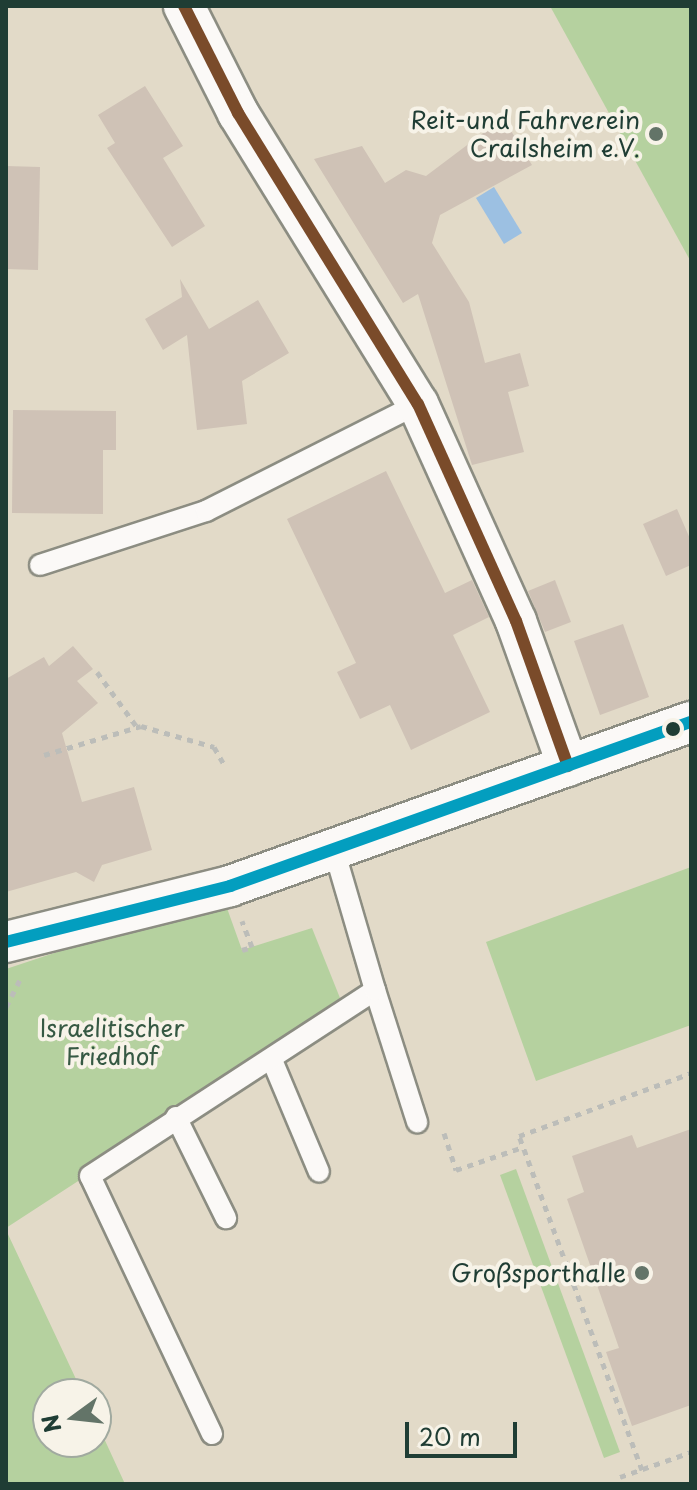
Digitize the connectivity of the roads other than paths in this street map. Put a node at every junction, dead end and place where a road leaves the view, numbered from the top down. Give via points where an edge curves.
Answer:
1 (184, 6) edge
2 (418, 404) junction
3 (40, 565) dead end
4 (691, 722) edge
5 (568, 766) junction
6 (334, 850) junction
7 (6, 942) edge
8 (375, 990) junction
9 (272, 1060) junction
10 (176, 1117) junction
11 (417, 1122) dead end
12 (319, 1172) dead end
13 (226, 1218) dead end
14 (212, 1434) dead end

1 - 2 street via 245,125
2 - 3 lane via 206,511
2 - 5 street via 516,621
4 - 5 street
5 - 6 street
6 - 7 street via 119,919
6 - 8 lane
8 - 9 lane
8 - 11 lane
9 - 10 lane
9 - 12 lane
10 - 13 lane
10 - 14 lane via 90,1176 93,1196

